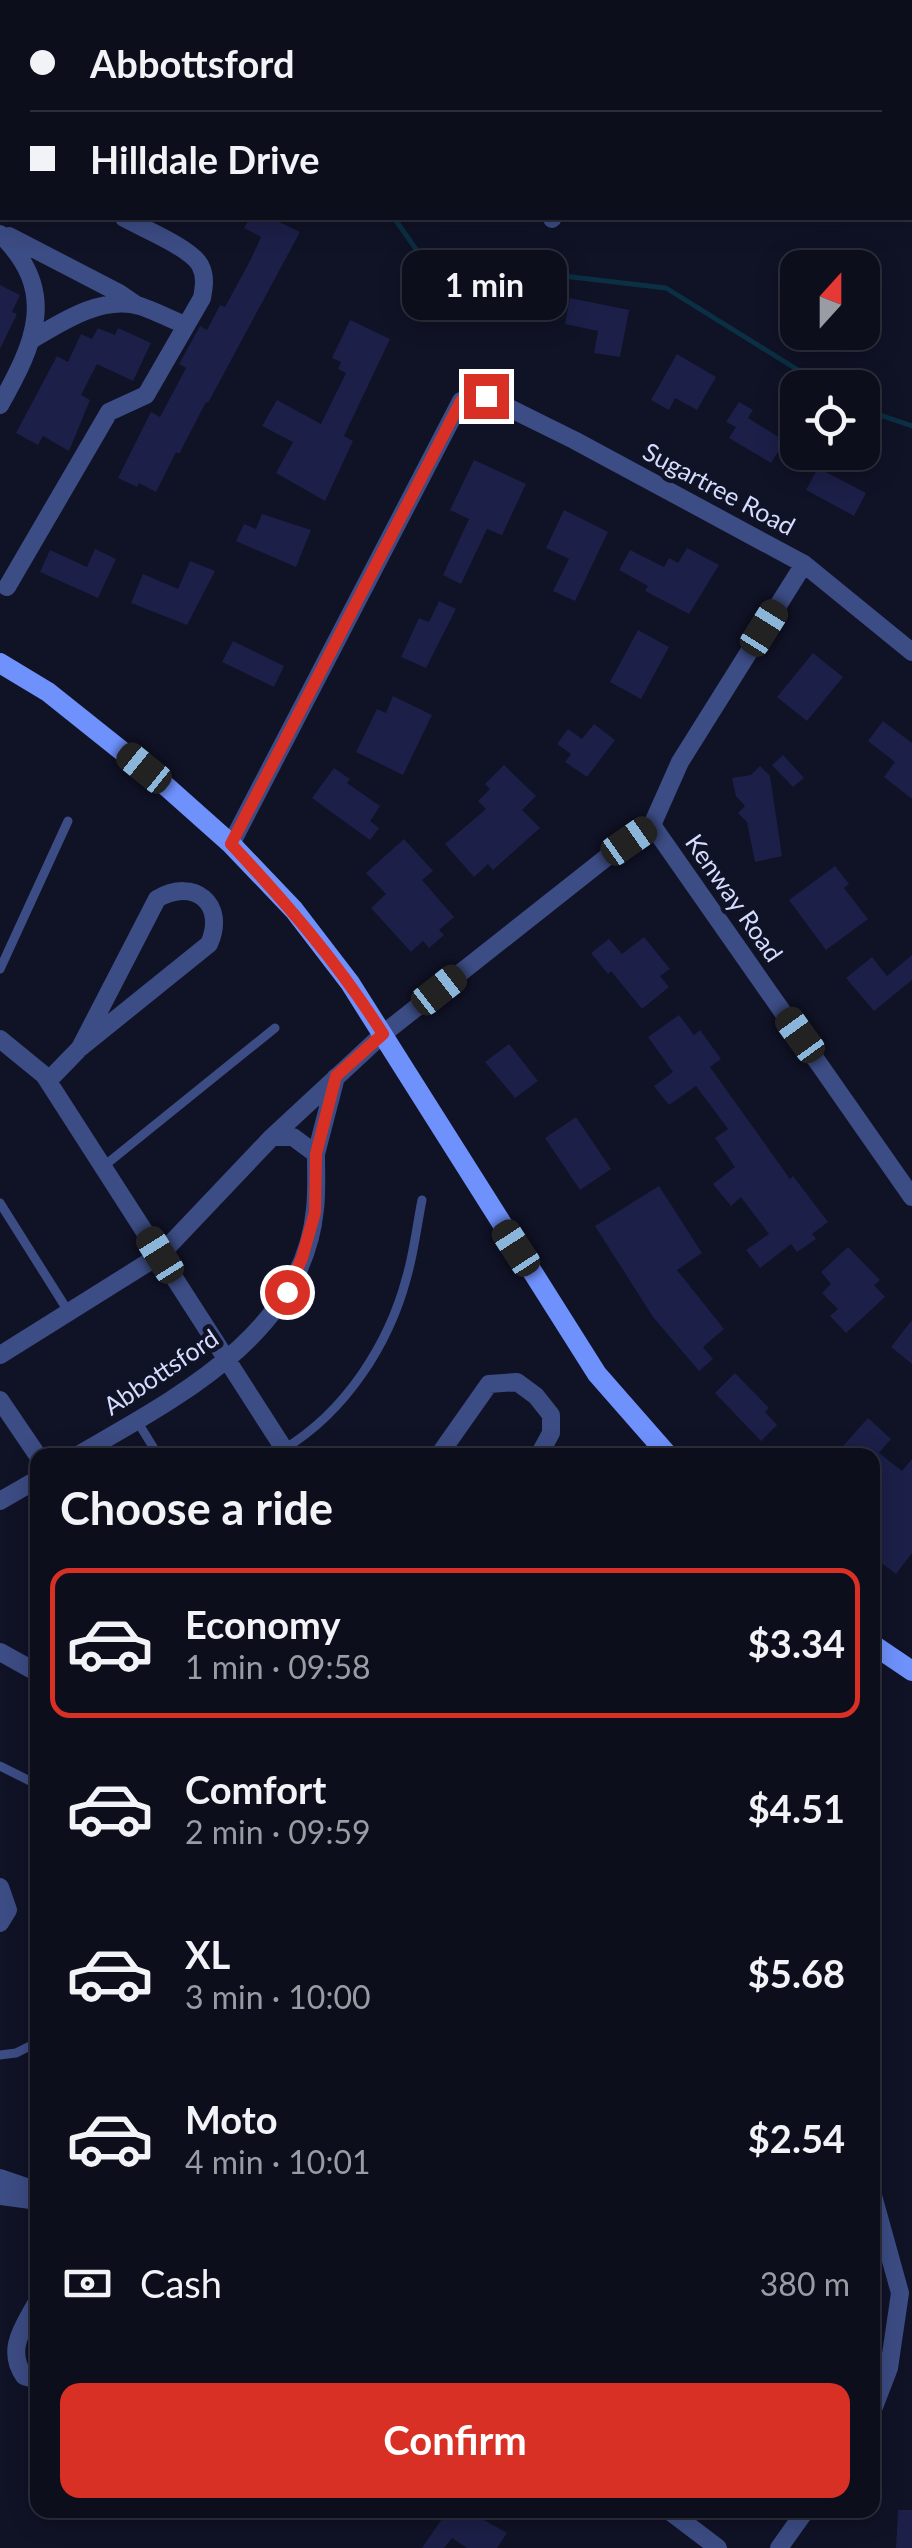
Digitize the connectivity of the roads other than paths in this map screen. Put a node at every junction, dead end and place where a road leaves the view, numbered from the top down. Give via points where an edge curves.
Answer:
1 (128, 220) edge
2 (0, 233) edge
3 (136, 304) junction
4 (185, 325) junction
5 (33, 339) junction
6 (3, 392) edge
7 (804, 564) junction
8 (7, 587) dead end
9 (912, 652) edge
10 (0, 663) edge
11 (68, 821) dead end
12 (652, 825) junction
13 (231, 844) junction
14 (0, 969) edge
15 (275, 1028) dead end
16 (383, 1034) junction
17 (0, 1039) edge
18 (80, 1048) junction
19 (336, 1076) junction
20 (48, 1081) junction
21 (272, 1137) junction
22 (316, 1154) junction
23 (104, 1166) junction
24 (912, 1196) edge
25 (422, 1200) dead end
26 (0, 1203) edge
27 (160, 1255) junction
28 (68, 1310) junction
29 (0, 1355) edge
30 (229, 1360) junction
31 (0, 1400) edge
32 (137, 1420) junction
33 (33, 1448) edge
34 (90, 1448) edge
35 (154, 1448) edge
36 (284, 1448) edge
37 (291, 1448) edge
38 (445, 1448) edge
39 (543, 1448) edge
40 (662, 1448) edge
41 (30, 1484) edge
42 (0, 1502) edge
43 (880, 1649) edge
44 (0, 1652) edge
45 (30, 1668) edge
46 (912, 1671) edge
47 (0, 1766) edge
48 (30, 1781) edge
49 (0, 1886) edge
50 (0, 1924) edge
51 (30, 2046) edge
52 (0, 2055) edge
53 (0, 2178) edge
54 (30, 2187) edge
55 (0, 2196) edge
56 (30, 2199) edge
57 (880, 2221) edge
58 (30, 2313) edge
59 (30, 2378) edge
60 (880, 2391) edge
61 (679, 2518) edge
62 (800, 2518) edge
63 (718, 2548) edge
64 (779, 2548) edge

1 - 4 street via 200,266 202,298
2 - 3 street
2 - 5 street via 32,277
3 - 4 street
3 - 5 street via 76,314
4 - 8 street via 146,395 109,412
5 - 6 street
7 - 9 street, Sugartree Road
7 - 12 street via 680,762
7 - 13 street, Sugartree Road via 486,396 461,401
10 - 13 main road via 100,732
11 - 14 lane
12 - 16 street
12 - 24 street, Kenway Road
13 - 16 main road via 294,910
15 - 23 lane
16 - 19 street
16 - 40 main road via 596,1374
17 - 20 street
18 - 18 street via 157,899 170,891 201,896 215,912 209,944
18 - 20 street
19 - 21 street
19 - 22 street, Abbottsford
20 - 23 street
21 - 22 street via 293,1137
21 - 27 street
22 - 30 street, Abbottsford via 315,1212 302,1258 287,1292
23 - 27 street
25 - 37 lane via 407,1278 378,1348 337,1408
26 - 28 lane
27 - 28 street
27 - 30 street
28 - 29 street
30 - 32 street, Abbottsford
30 - 36 street
31 - 33 street
32 - 34 street, Abbottsford
32 - 35 lane
38 - 39 street via 490,1384 516,1382 550,1414
41 - 42 street
43 - 46 main road
44 - 45 street
47 - 48 lane
49 - 50 street via 8,1910
51 - 52 lane
53 - 54 street
55 - 56 street
57 - 60 street via 900,2294
58 - 59 street via 17,2335 16,2358
61 - 63 street
62 - 64 street

